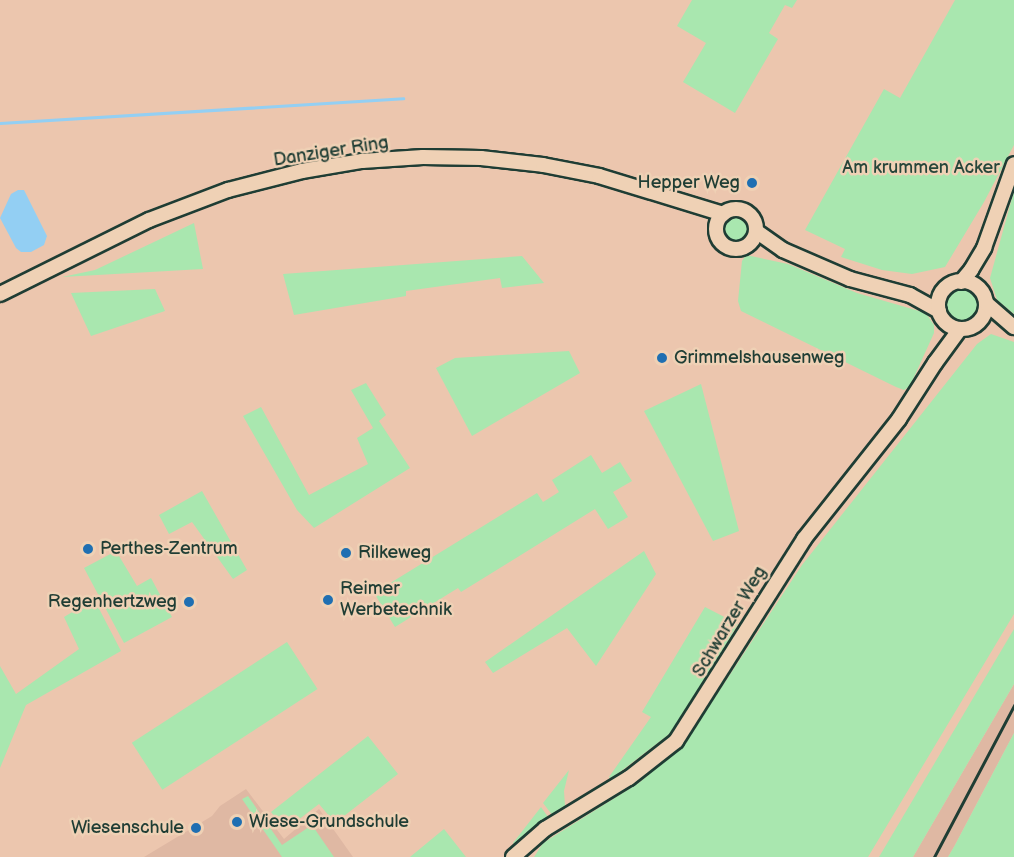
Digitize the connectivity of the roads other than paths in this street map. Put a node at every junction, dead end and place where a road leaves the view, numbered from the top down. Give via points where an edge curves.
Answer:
1 (1014, 164) edge
2 (685, 204) junction
3 (723, 214) junction
4 (716, 227) junction
5 (756, 231) junction
6 (749, 244) junction
7 (984, 248) junction
8 (783, 250) junction
9 (961, 282) junction
10 (978, 288) junction
11 (944, 291) junction
12 (0, 294) edge
13 (910, 295) junction
14 (986, 303) junction
15 (941, 315) junction
16 (980, 321) junction
17 (1012, 326) edge
18 (960, 329) junction
19 (935, 363) junction
20 (513, 857) edge

1 - 7 main road
2 - 3 main road, Danziger Ring
2 - 4 main road, Danziger Ring
2 - 12 main road, Danziger Ring via 620,182 543,165 423,157 362,162 302,171 228,190 149,220
3 - 4 main road
3 - 5 main road via 745,211
4 - 6 main road via 727,247
5 - 6 main road
5 - 8 main road
6 - 8 main road
7 - 9 main road
7 - 10 main road
8 - 13 main road via 850,279
9 - 10 main road
9 - 11 main road
10 - 14 main road
11 - 13 main road
11 - 15 main road via 939,300
13 - 15 main road
14 - 16 main road
14 - 17 main road
15 - 18 main road
15 - 19 main road, Schwarzer Weg via 943,337
16 - 17 main road
16 - 18 main road
18 - 19 main road, Schwarzer Weg
19 - 20 main road, Schwarzer Weg via 899,419 792,556 676,741 629,778 546,829

